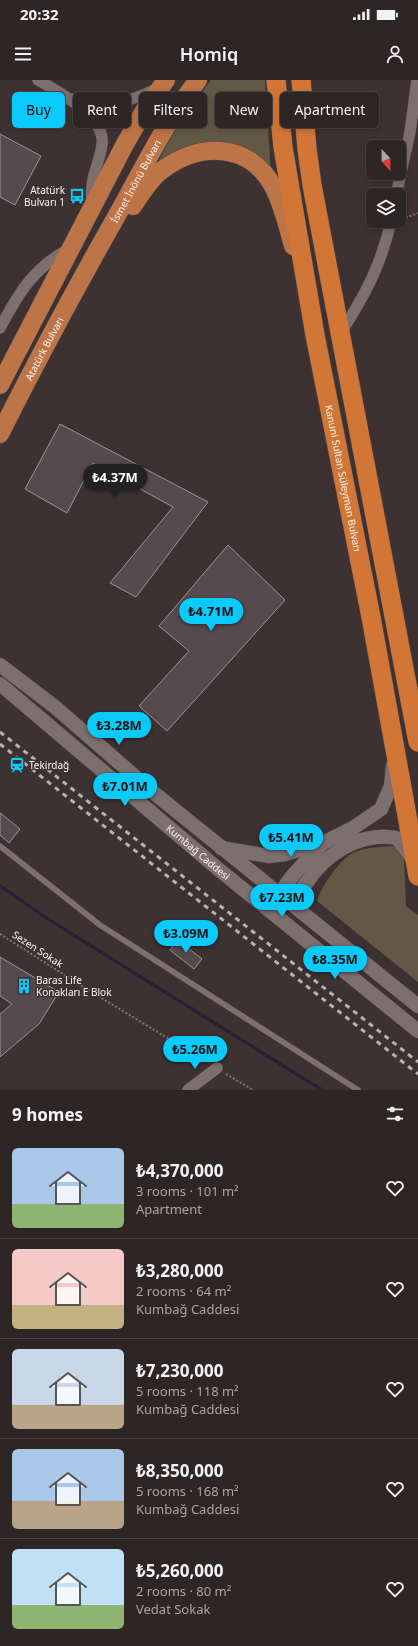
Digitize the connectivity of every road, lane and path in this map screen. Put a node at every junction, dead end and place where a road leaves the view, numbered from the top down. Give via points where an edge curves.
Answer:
1 (38, 80) edge
2 (198, 80) edge
3 (276, 80) edge
4 (302, 80) edge
5 (417, 80) edge
6 (162, 82) edge
7 (72, 99) junction
8 (398, 188) edge
9 (92, 205) junction
10 (418, 213) edge
11 (406, 217) edge
12 (390, 228) edge
13 (70, 248) junction
14 (89, 263) junction
15 (0, 328) edge
16 (340, 334) junction
17 (315, 335) junction
18 (0, 385) edge
19 (0, 434) edge
20 (0, 665) edge
21 (0, 684) edge
22 (418, 742) edge
23 (395, 746) junction
24 (325, 842) junction
25 (0, 846) edge
26 (220, 848) junction
27 (417, 870) edge
28 (284, 898) junction
29 (268, 909) junction
30 (0, 934) edge
31 (418, 1006) edge
32 (418, 1031) edge
33 (216, 1068) junction
34 (188, 1090) edge
35 (253, 1090) edge
36 (358, 1090) edge

1 - 7 street
2 - 14 main road, İsmet İnönü Bulvarı via 173,112
3 - 17 highway, Kanuni Sultan Süleyman Bulvarı via 284,155
4 - 16 highway via 308,156
5 - 8 street via 410,132
6 - 7 street via 146,95 117,104
6 - 9 main road
7 - 9 street via 95,121 103,142 92,185
9 - 13 main road
10 - 11 path
12 - 16 street via 385,249 364,296
13 - 15 street via 39,268 17,297
13 - 18 main road
14 - 17 main road via 106,250 143,190 161,171 191,155 209,150 239,155 252,162 274,188 290,235
14 - 19 main road, Atatürk Bulvarı
16 - 22 highway
17 - 23 highway, Kanuni Sultan Süleyman Bulvarı
20 - 26 street, Kumbağ Caddesi via 55,707
21 - 29 street, Kumbağ Caddesi
23 - 24 street via 391,786 381,809 353,828
23 - 27 highway, Kanuni Sultan Süleyman Bulvarı
24 - 26 street via 269,856
24 - 28 street
25 - 36 lane via 100,925
26 - 28 street, Kumbağ Caddesi
27 - 28 street via 410,853 397,838 384,835 371,837 347,845
28 - 29 street
28 - 31 street, Kumbağ Caddesi
29 - 32 street, Kumbağ Caddesi
30 - 33 path, Sezen Sokak
33 - 34 street
33 - 35 path, Sezen Sokak

